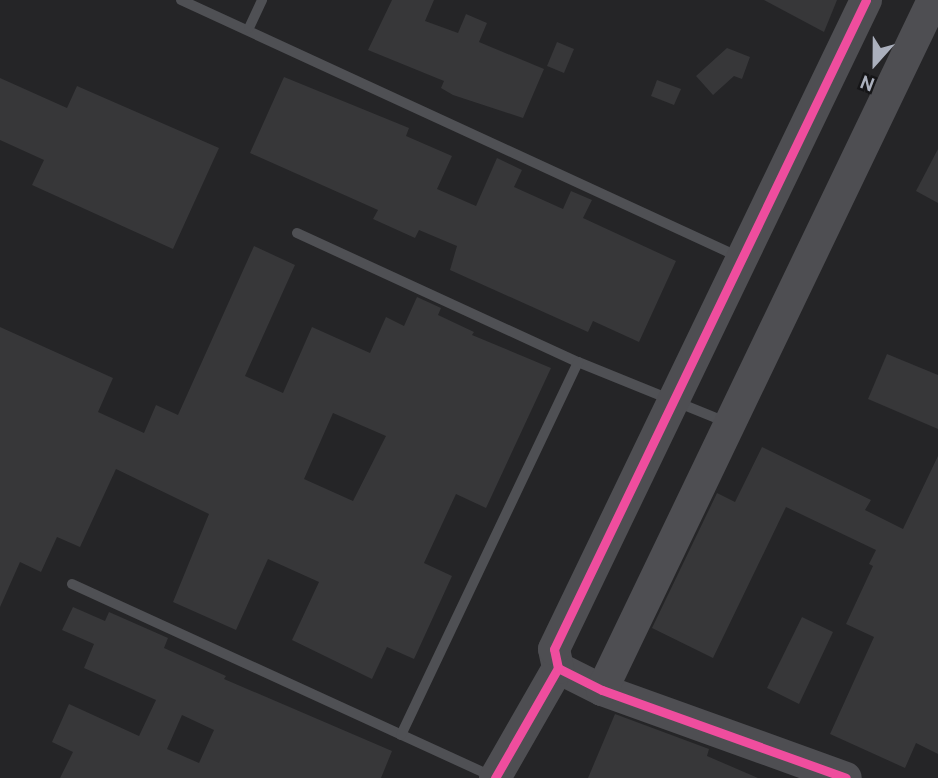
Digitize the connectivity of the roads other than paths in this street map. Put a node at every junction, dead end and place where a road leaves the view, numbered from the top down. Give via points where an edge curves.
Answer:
1 (181, 0) edge
2 (262, 0) edge
3 (866, 0) edge
4 (933, 0) edge
5 (249, 28) junction
6 (297, 233) dead end
7 (739, 257) junction
8 (578, 362) junction
9 (671, 401) junction
10 (731, 424) junction
11 (72, 584) dead end
12 (558, 668) junction
13 (602, 690) junction
14 (401, 735) junction
15 (495, 778) edge
16 (846, 778) edge

1 - 5 lane
2 - 5 lane
3 - 7 street
4 - 10 street
5 - 7 lane
6 - 8 lane
7 - 9 street
8 - 9 lane
8 - 14 lane
9 - 10 lane
9 - 12 street via 554,649
10 - 13 street
11 - 14 lane
12 - 13 street
12 - 15 street
13 - 16 street
14 - 15 lane

